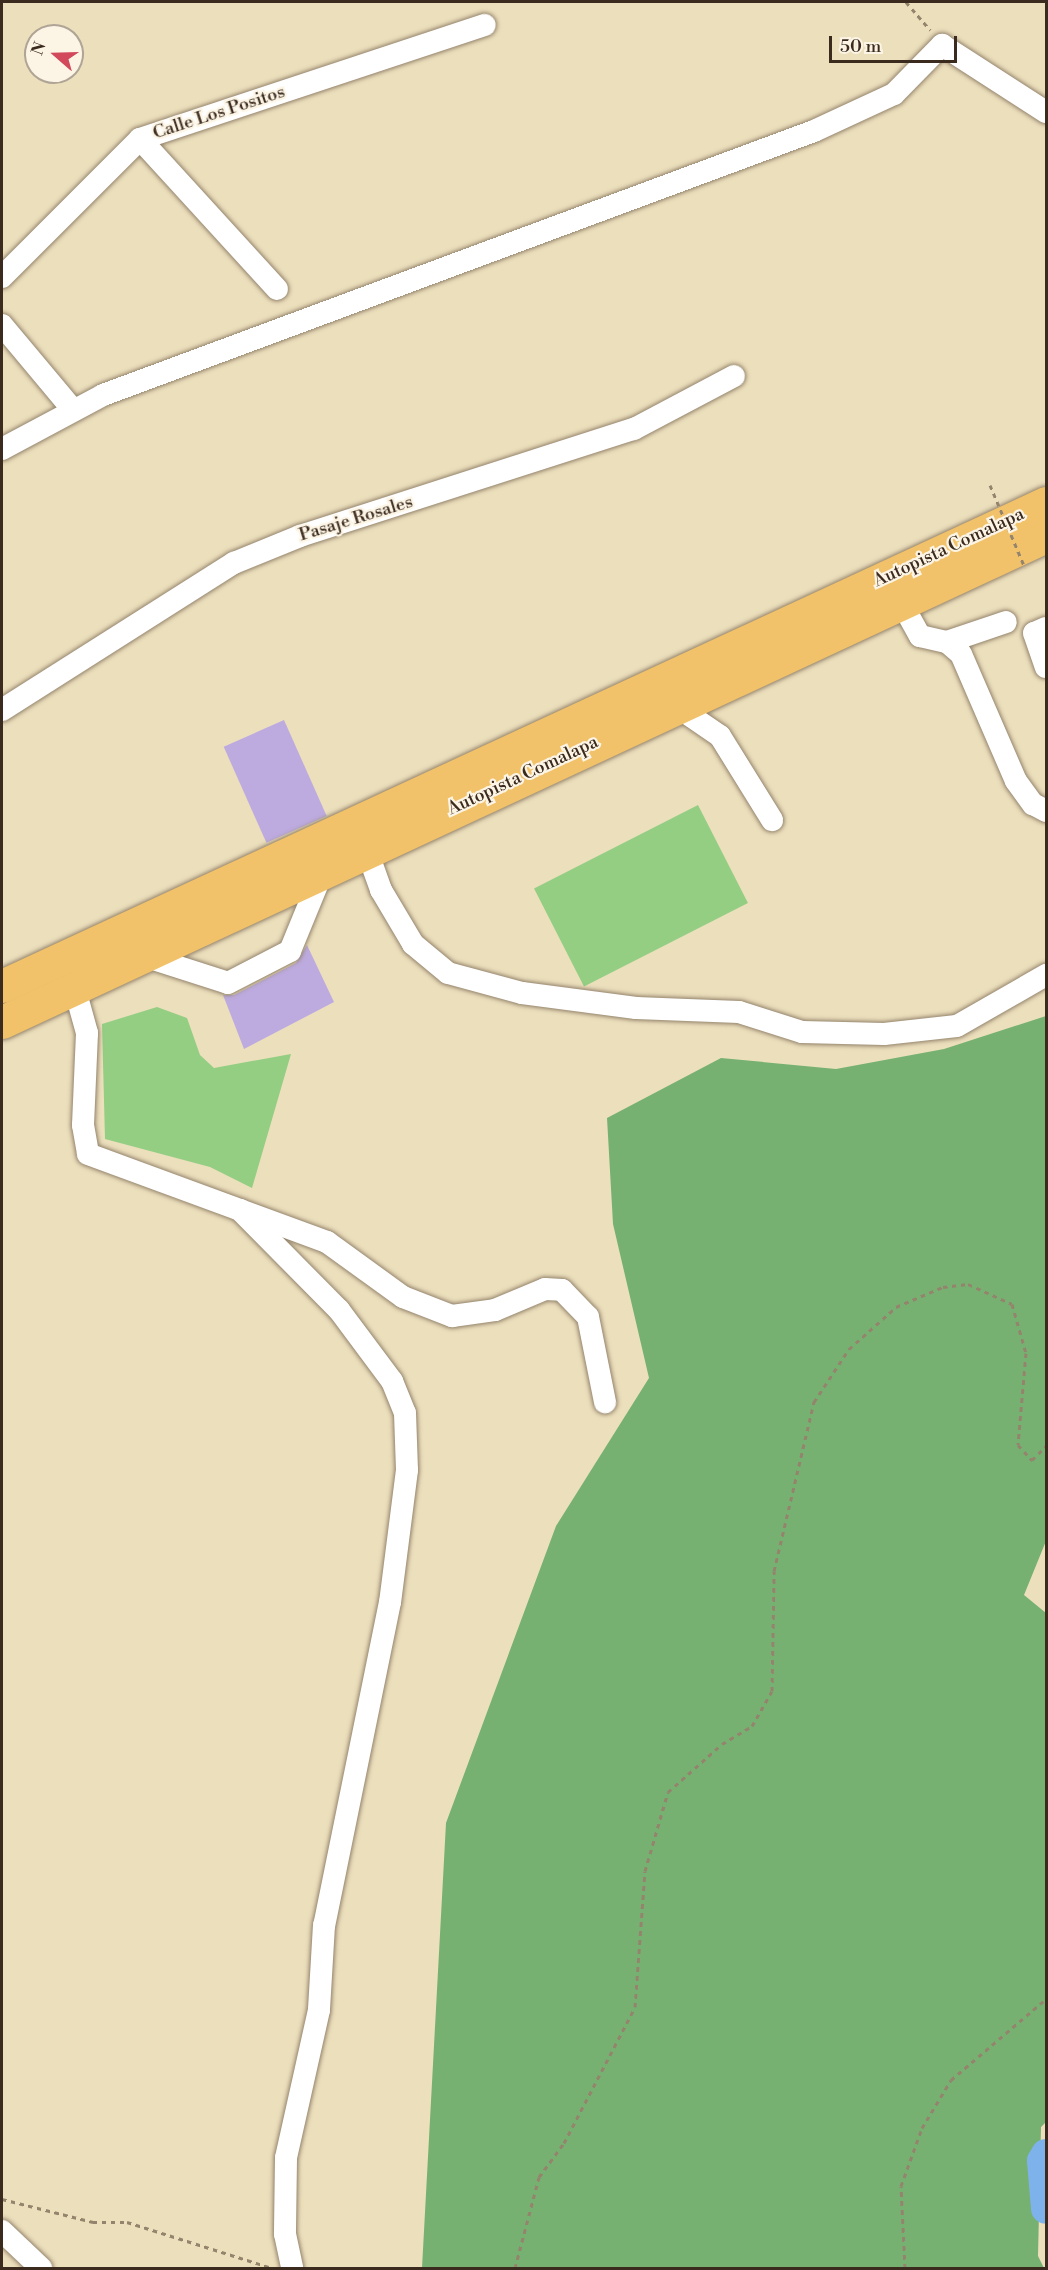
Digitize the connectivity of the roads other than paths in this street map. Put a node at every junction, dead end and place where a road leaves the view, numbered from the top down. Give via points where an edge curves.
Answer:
1 (485, 25) dead end
2 (1047, 111) edge
3 (140, 139) junction
4 (2, 277) edge
5 (277, 289) dead end
6 (2, 325) edge
7 (734, 376) dead end
8 (74, 410) junction
9 (2, 449) edge
10 (1047, 503) edge
11 (1047, 536) edge
12 (901, 602) junction
13 (1006, 622) dead end
14 (1047, 628) edge
15 (947, 642) junction
16 (1047, 667) edge
17 (676, 706) junction
18 (2, 710) edge
19 (1047, 811) edge
20 (772, 820) dead end
21 (366, 848) junction
22 (324, 868) junction
23 (141, 955) junction
24 (42, 965) junction
25 (1047, 975) edge
26 (2, 980) edge
27 (2, 986) edge
28 (74, 986) junction
29 (2, 1022) edge
30 (2, 1034) edge
31 (240, 1210) junction
32 (292, 1225) junction
33 (276, 1251) junction
34 (605, 1402) dead end
35 (2, 2231) edge
36 (41, 2268) edge
37 (292, 2268) edge

1 - 3 street, Calle Los Positos
2 - 8 street via 942,45 894,94 814,131
3 - 4 street, Calle Los Positos
3 - 5 street
6 - 8 street
7 - 18 street, Pasaje Rosales via 634,429 300,536 234,563
8 - 9 street
10 - 24 highway, Autopista Comalapa
11 - 12 highway, Autopista Comalapa
12 - 15 street via 920,636
12 - 17 highway, Autopista Comalapa
13 - 15 street
14 - 16 street via 1034,633
15 - 19 street via 961,654 1016,781 1033,804
17 - 20 street via 720,736
17 - 21 highway, Autopista Comalapa
21 - 22 highway, Autopista Comalapa
21 - 25 street via 381,890 413,944 448,973 522,993 636,1008 739,1012 802,1032 884,1034 957,1026
22 - 23 highway, Autopista Comalapa
22 - 23 street via 290,951 228,982
23 - 28 highway, Autopista Comalapa
24 - 26 highway
24 - 27 highway, Autopista Comalapa
28 - 29 highway, Autopista Comalapa
28 - 30 highway
28 - 31 street via 87,1034 83,1125 88,1154
31 - 32 street
31 - 33 street
32 - 33 street
32 - 34 street via 327,1242 403,1297 452,1316 495,1310 544,1289 562,1290 588,1317
33 - 37 street via 339,1310 392,1381 405,1413 407,1470 371,1704 324,1925 319,2010 286,2158 285,2234
35 - 36 street

